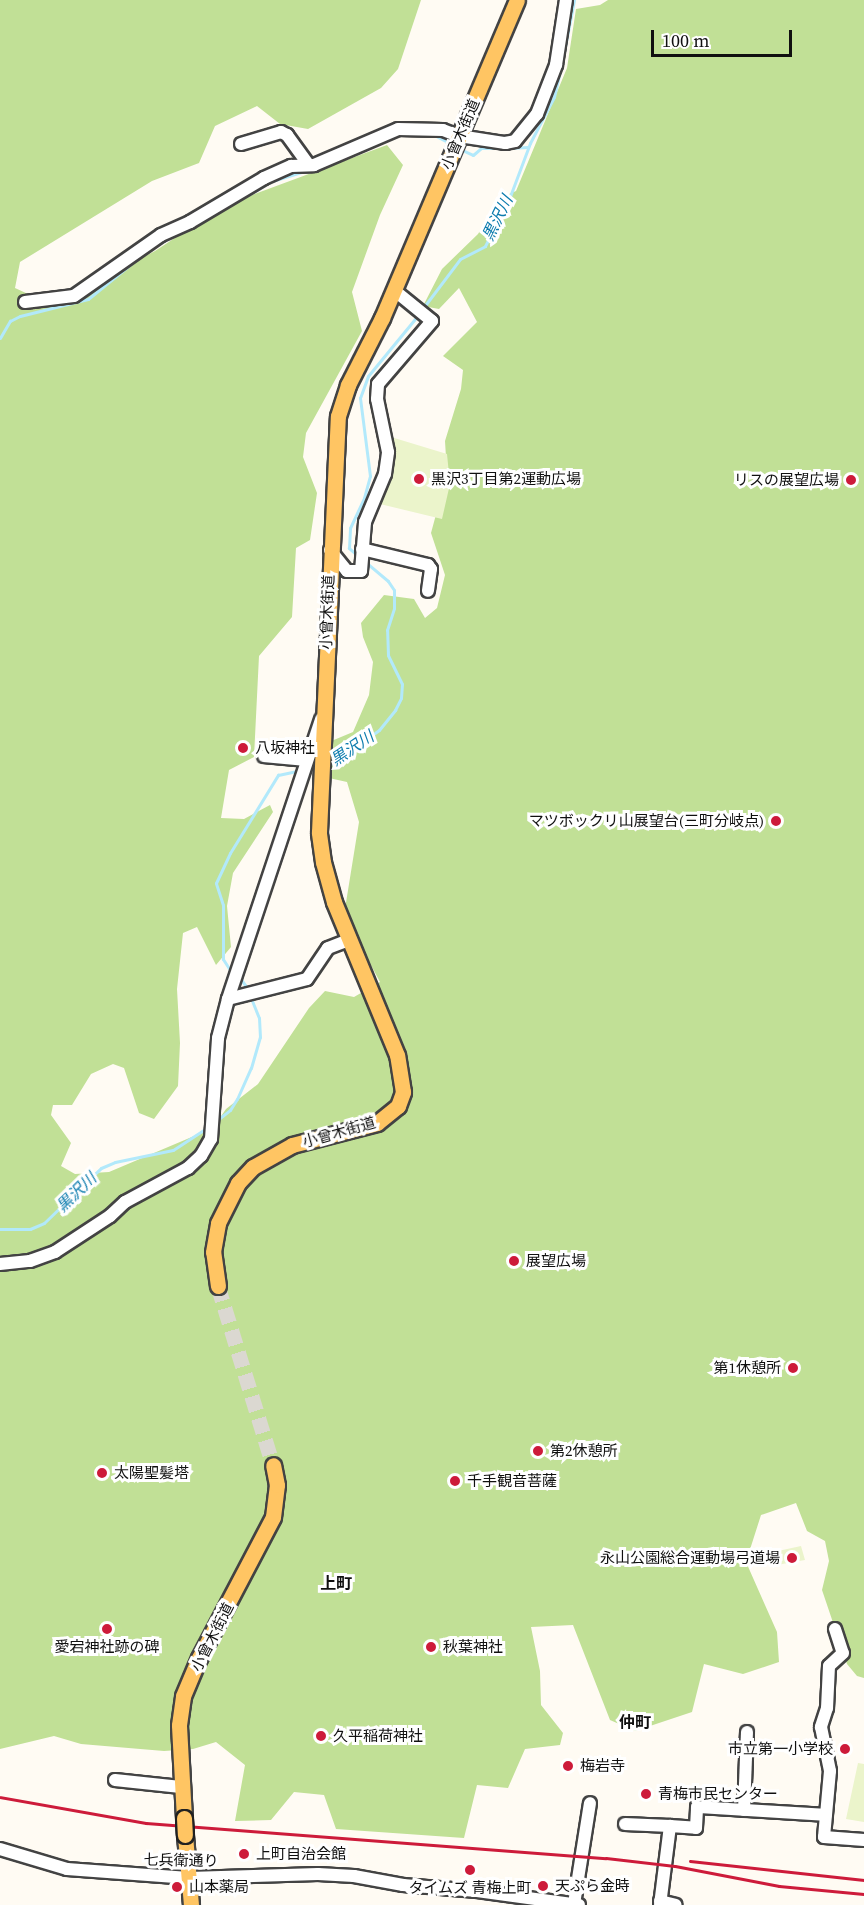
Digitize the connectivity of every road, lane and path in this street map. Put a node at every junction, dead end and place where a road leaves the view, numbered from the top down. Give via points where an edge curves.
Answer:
1 (517, 0) edge
2 (566, 0) edge
3 (456, 143) junction
4 (241, 144) dead end
5 (309, 165) junction
6 (394, 290) junction
7 (25, 302) dead end
8 (330, 550) junction
9 (362, 550) junction
10 (428, 591) dead end
11 (264, 756) dead end
12 (310, 768) junction
13 (350, 940) junction
14 (228, 999) junction
15 (0, 1264) edge
16 (218, 1286) tunnel mouth
17 (273, 1465) tunnel mouth
18 (835, 1629) dead end
19 (747, 1732) dead end
20 (115, 1780) dead end
21 (181, 1787) junction
22 (590, 1803) dead end
23 (744, 1810) junction
24 (826, 1815) junction
25 (626, 1824) dead end
26 (670, 1826) junction
27 (864, 1840) edge
28 (0, 1849) edge
29 (189, 1878) junction
30 (477, 1891) junction
31 (660, 1903) edge
32 (577, 1904) edge
33 (191, 1905) edge
34 (476, 1905) edge
35 (676, 1905) edge

1 - 3 main road, 小曾木街道
2 - 3 street via 556,65 537,114 514,141
3 - 5 street via 443,130 398,129
3 - 6 main road, 小曾木街道
4 - 5 street via 281,132
5 - 7 street via 291,166 264,178 161,235 74,296
6 - 8 main road, 小曾木街道 via 348,385 338,416
6 - 9 street via 432,321 378,384 376,399 387,442 387,464 364,522
8 - 9 street via 347,571 356,573 361,571
8 - 12 main road, 小曾木街道 via 323,716
9 - 10 street via 428,565
11 - 12 street
12 - 13 main road, 小曾木街道 via 323,862
12 - 14 street
13 - 14 street via 328,948 307,979
13 - 16 main road, 小曾木街道 via 397,1055 402,1076 398,1106 377,1124 292,1145 253,1167 228,1198 218,1223 213,1252
14 - 15 street via 218,1038 211,1139 201,1156 188,1168 125,1202 55,1252 30,1261
17 - 21 main road, 小曾木街道 via 277,1494 273,1517 183,1696 179,1725
18 - 24 street via 843,1653 829,1666 827,1708 821,1727 830,1771
19 - 23 street
20 - 21 street
21 - 29 main road, 小曾木街道, bridge
22 - 32 street
23 - 24 street
23 - 26 street via 697,1807 696,1828
24 - 27 street via 824,1837
25 - 26 street
26 - 31 street
28 - 29 street, 七兵衛通り via 67,1869
29 - 30 street, 七兵衛通り via 318,1874
29 - 33 main road
30 - 32 street, 七兵衛通り
30 - 34 street
31 - 35 street

